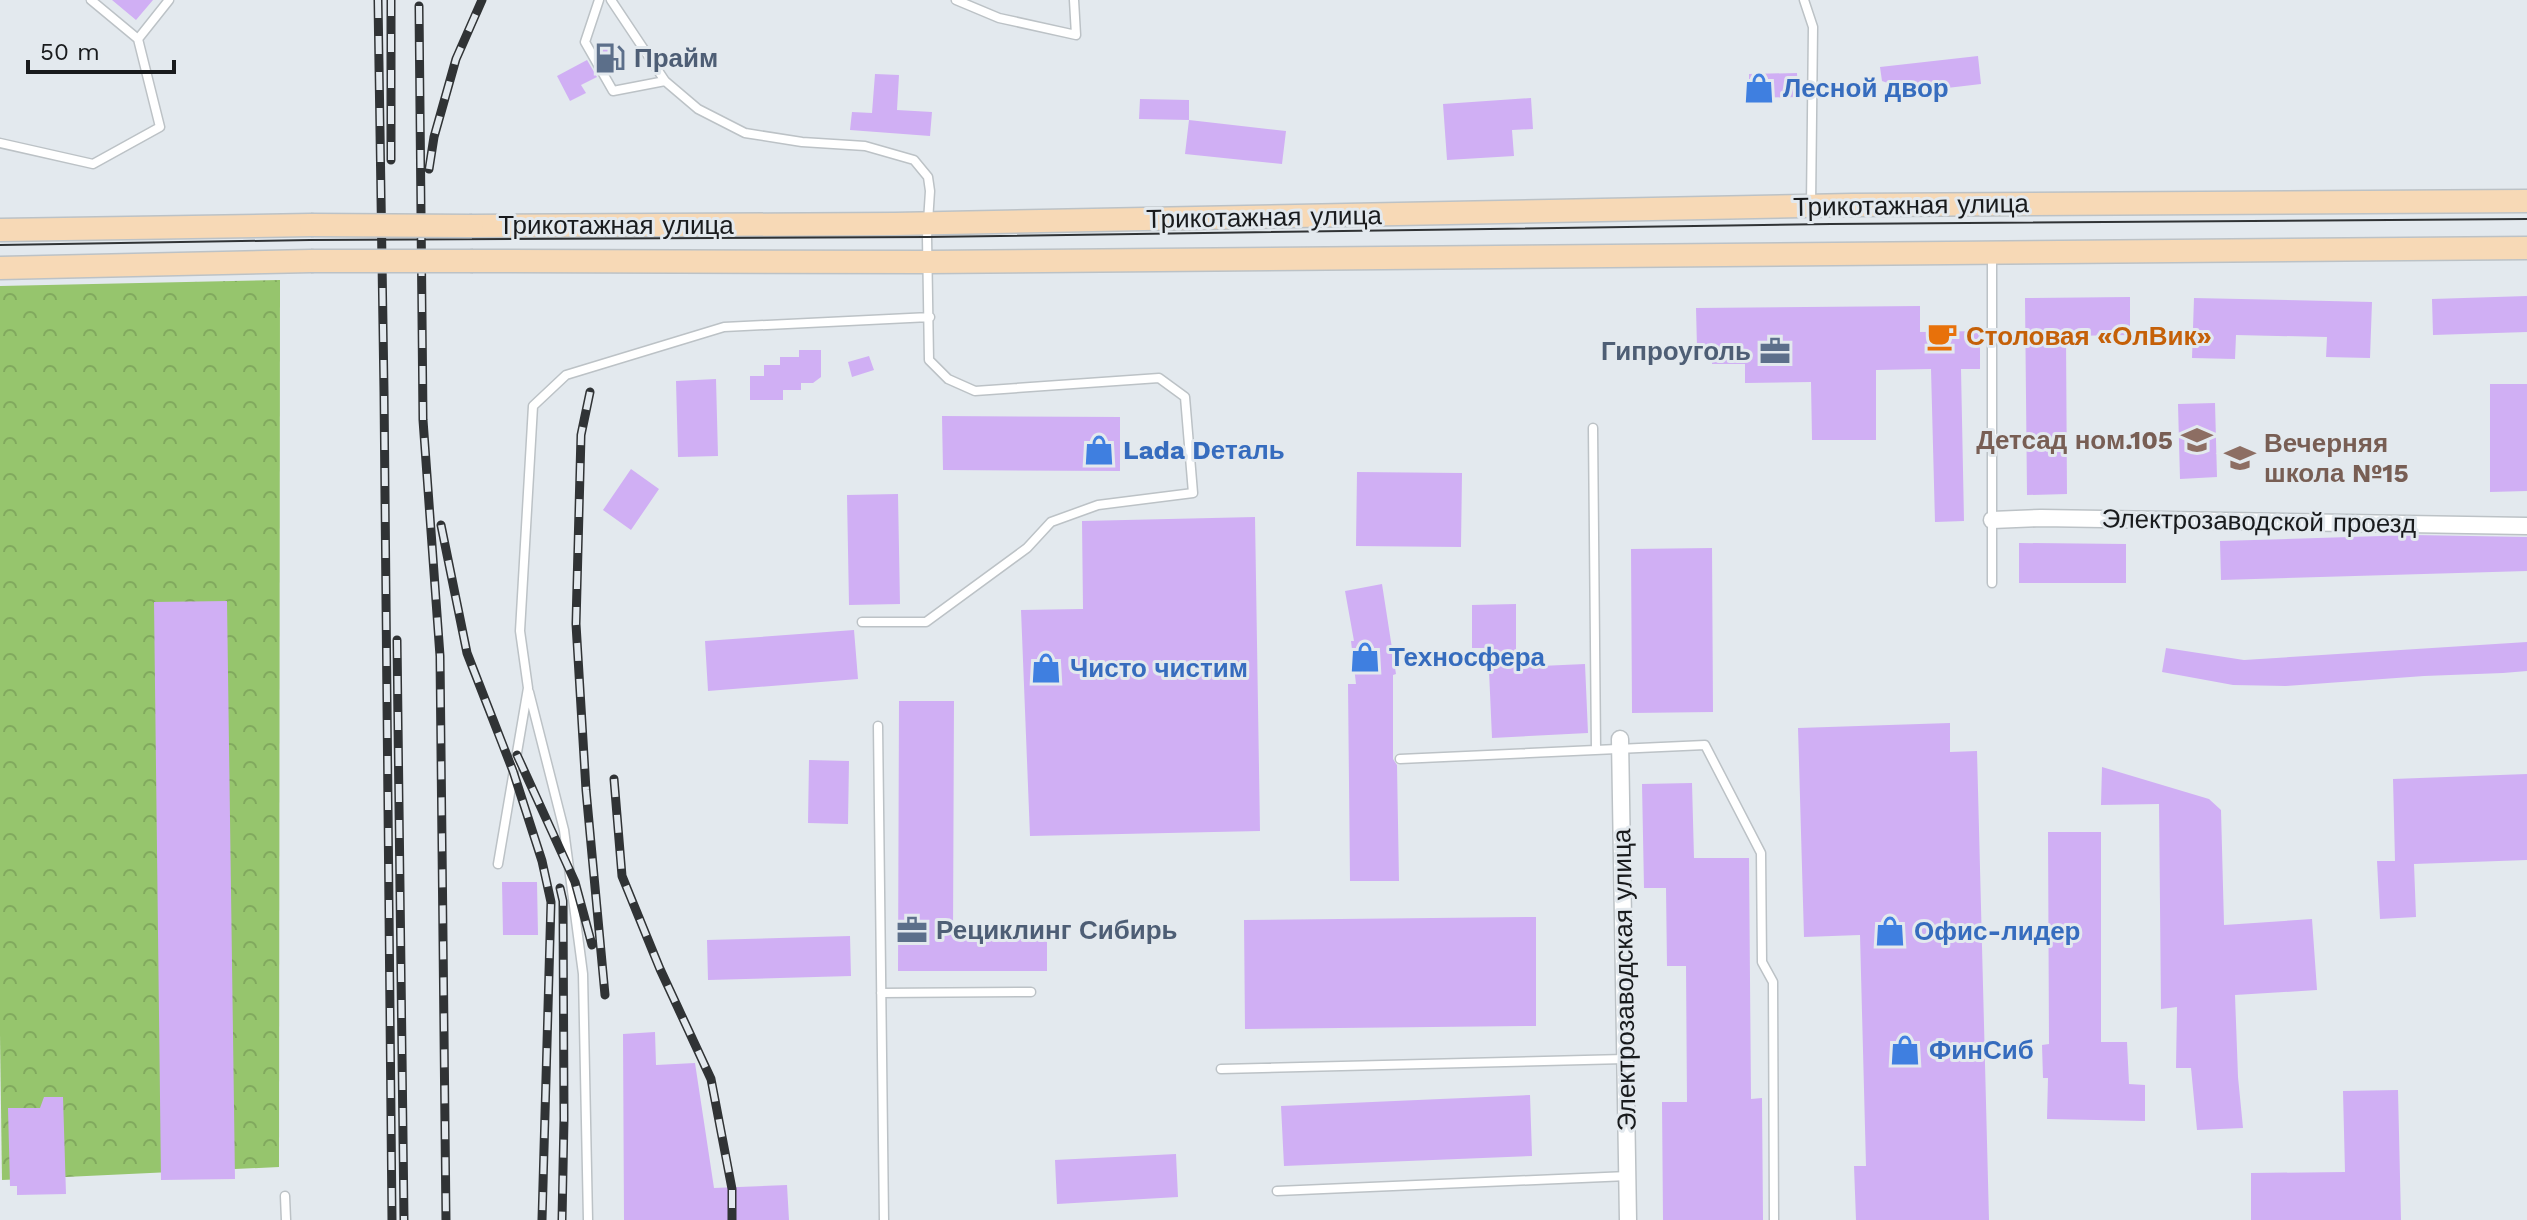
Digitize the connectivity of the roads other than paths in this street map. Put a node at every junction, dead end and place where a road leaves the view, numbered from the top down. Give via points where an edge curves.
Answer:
1 (91, 0) edge
2 (169, 0) edge
3 (599, 0) edge
4 (611, 0) edge
5 (956, 0) edge
6 (1074, 0) edge
7 (1804, 0) edge
8 (138, 39) junction
9 (665, 81) junction
10 (0, 143) edge
11 (2527, 201) edge
12 (1811, 206) junction
13 (927, 223) junction
14 (0, 230) edge
15 (2527, 248) edge
16 (1992, 251) junction
17 (929, 262) junction
18 (0, 268) edge
19 (930, 317) junction
20 (1593, 428) dead end
21 (1992, 520) junction
22 (2527, 526) edge
23 (1992, 583) dead end
24 (862, 622) dead end
25 (528, 688) junction
26 (878, 726) dead end
27 (1620, 744) junction
28 (1596, 750) junction
29 (1400, 759) dead end
30 (498, 864) dead end
31 (1031, 992) dead end
32 (881, 993) junction
33 (1625, 1059) junction
34 (1221, 1069) dead end
35 (1628, 1176) junction
36 (1277, 1191) dead end
37 (285, 1196) dead end
38 (286, 1220) edge
39 (588, 1220) edge
40 (884, 1220) edge
41 (1628, 1220) edge
42 (1774, 1220) edge

1 - 8 lane
2 - 8 lane
3 - 9 lane via 585,42 613,91
4 - 9 lane
5 - 6 lane via 999,18 1076,35
7 - 12 lane via 1813,27
8 - 10 lane via 160,127 93,164
9 - 13 lane via 698,109 745,133 865,146 914,160 928,177
11 - 12 main road, Трикотажная улица
12 - 13 main road, Трикотажная улица
13 - 14 main road, Трикотажная улица, bridge
13 - 17 lane
15 - 16 main road, Трикотажная улица
16 - 17 main road, Трикотажная улица
16 - 21 lane
17 - 18 main road, Трикотажная улица, bridge via 311,261
17 - 19 lane
19 - 24 lane via 929,360 948,379 975,391 1159,378 1185,397 1193,493 1098,505 1051,522 1027,548 926,622
19 - 25 lane via 724,327 566,375 533,406 520,631
20 - 28 lane
21 - 22 street, Электрозаводской проезд
21 - 23 lane
25 - 30 lane
25 - 39 lane via 564,830 583,974
26 - 32 lane
27 - 28 lane
27 - 33 street, Электрозаводская улица
27 - 42 lane via 1705,745 1761,853 1762,962 1773,982
28 - 29 lane
31 - 32 lane
32 - 40 lane
33 - 34 lane
33 - 35 street, Электрозаводская улица
35 - 36 lane
35 - 41 street, Электрозаводская улица
37 - 38 lane

